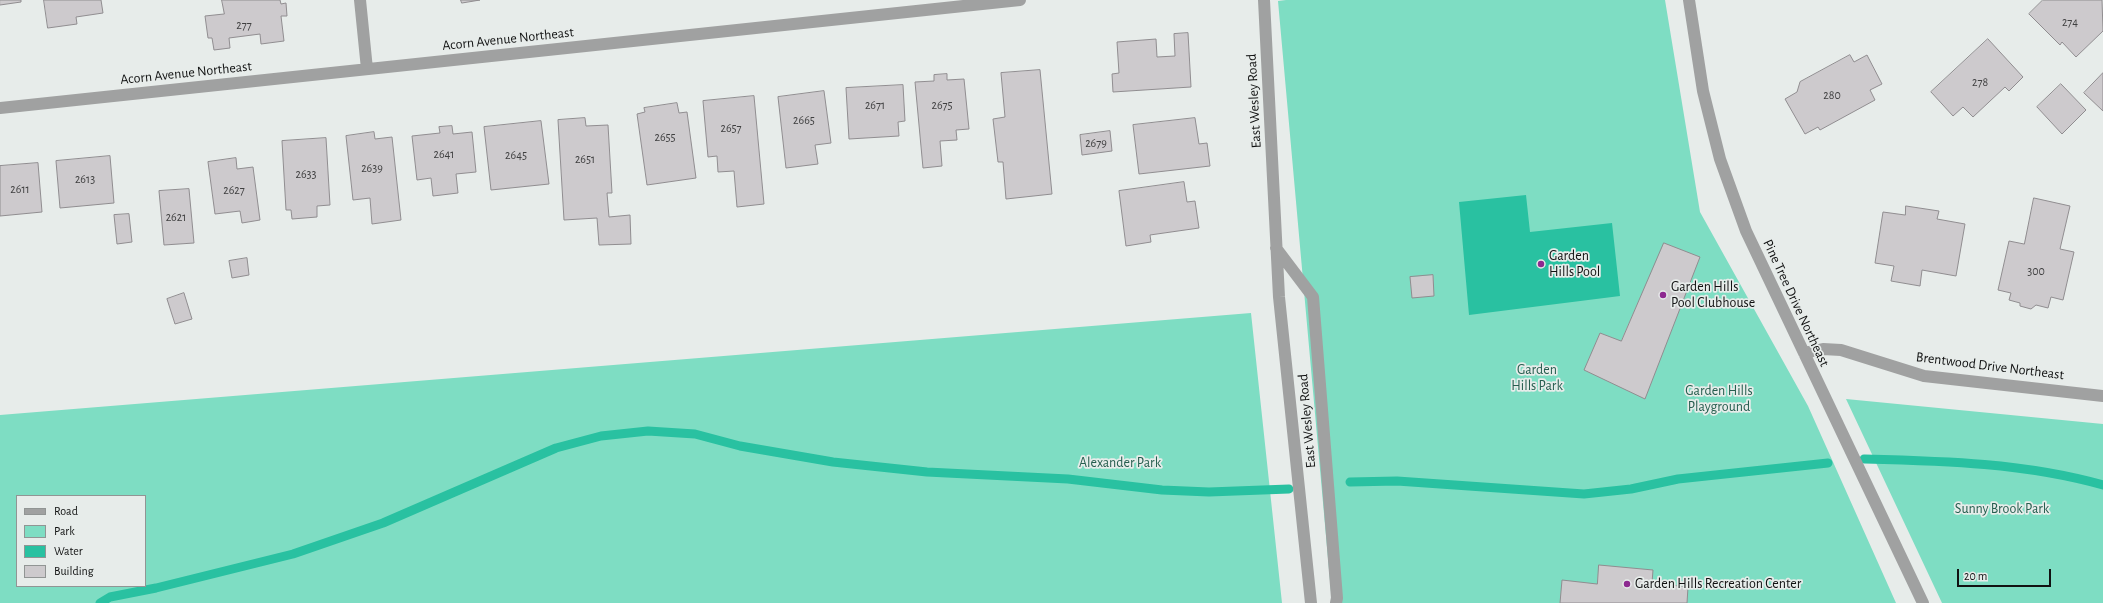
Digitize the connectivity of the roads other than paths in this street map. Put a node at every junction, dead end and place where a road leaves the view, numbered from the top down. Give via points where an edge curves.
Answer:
1 (360, 0) edge
2 (1020, 0) edge
3 (1264, 0) edge
4 (1689, 0) edge
5 (946, 4) edge
6 (367, 69) junction
7 (0, 108) edge
8 (1276, 248) junction
9 (1804, 353) junction
10 (2103, 396) edge
11 (1311, 603) edge
12 (1336, 603) edge
13 (1923, 603) edge

1 - 6 street
2 - 5 street, Acorn Avenue Northeast
3 - 8 street, East Wesley Road
4 - 9 street, Pine Tree Drive Northeast via 1703,91 1720,160 1746,231
5 - 6 street, Acorn Avenue Northeast
6 - 7 street, Acorn Avenue Northeast
8 - 11 street, East Wesley Road via 1279,304
8 - 12 street, East Wesley Road via 1313,297
9 - 10 street, Brentwood Drive Northeast via 1823,349 1841,350 1924,376
9 - 13 street, Pine Tree Drive Northeast

